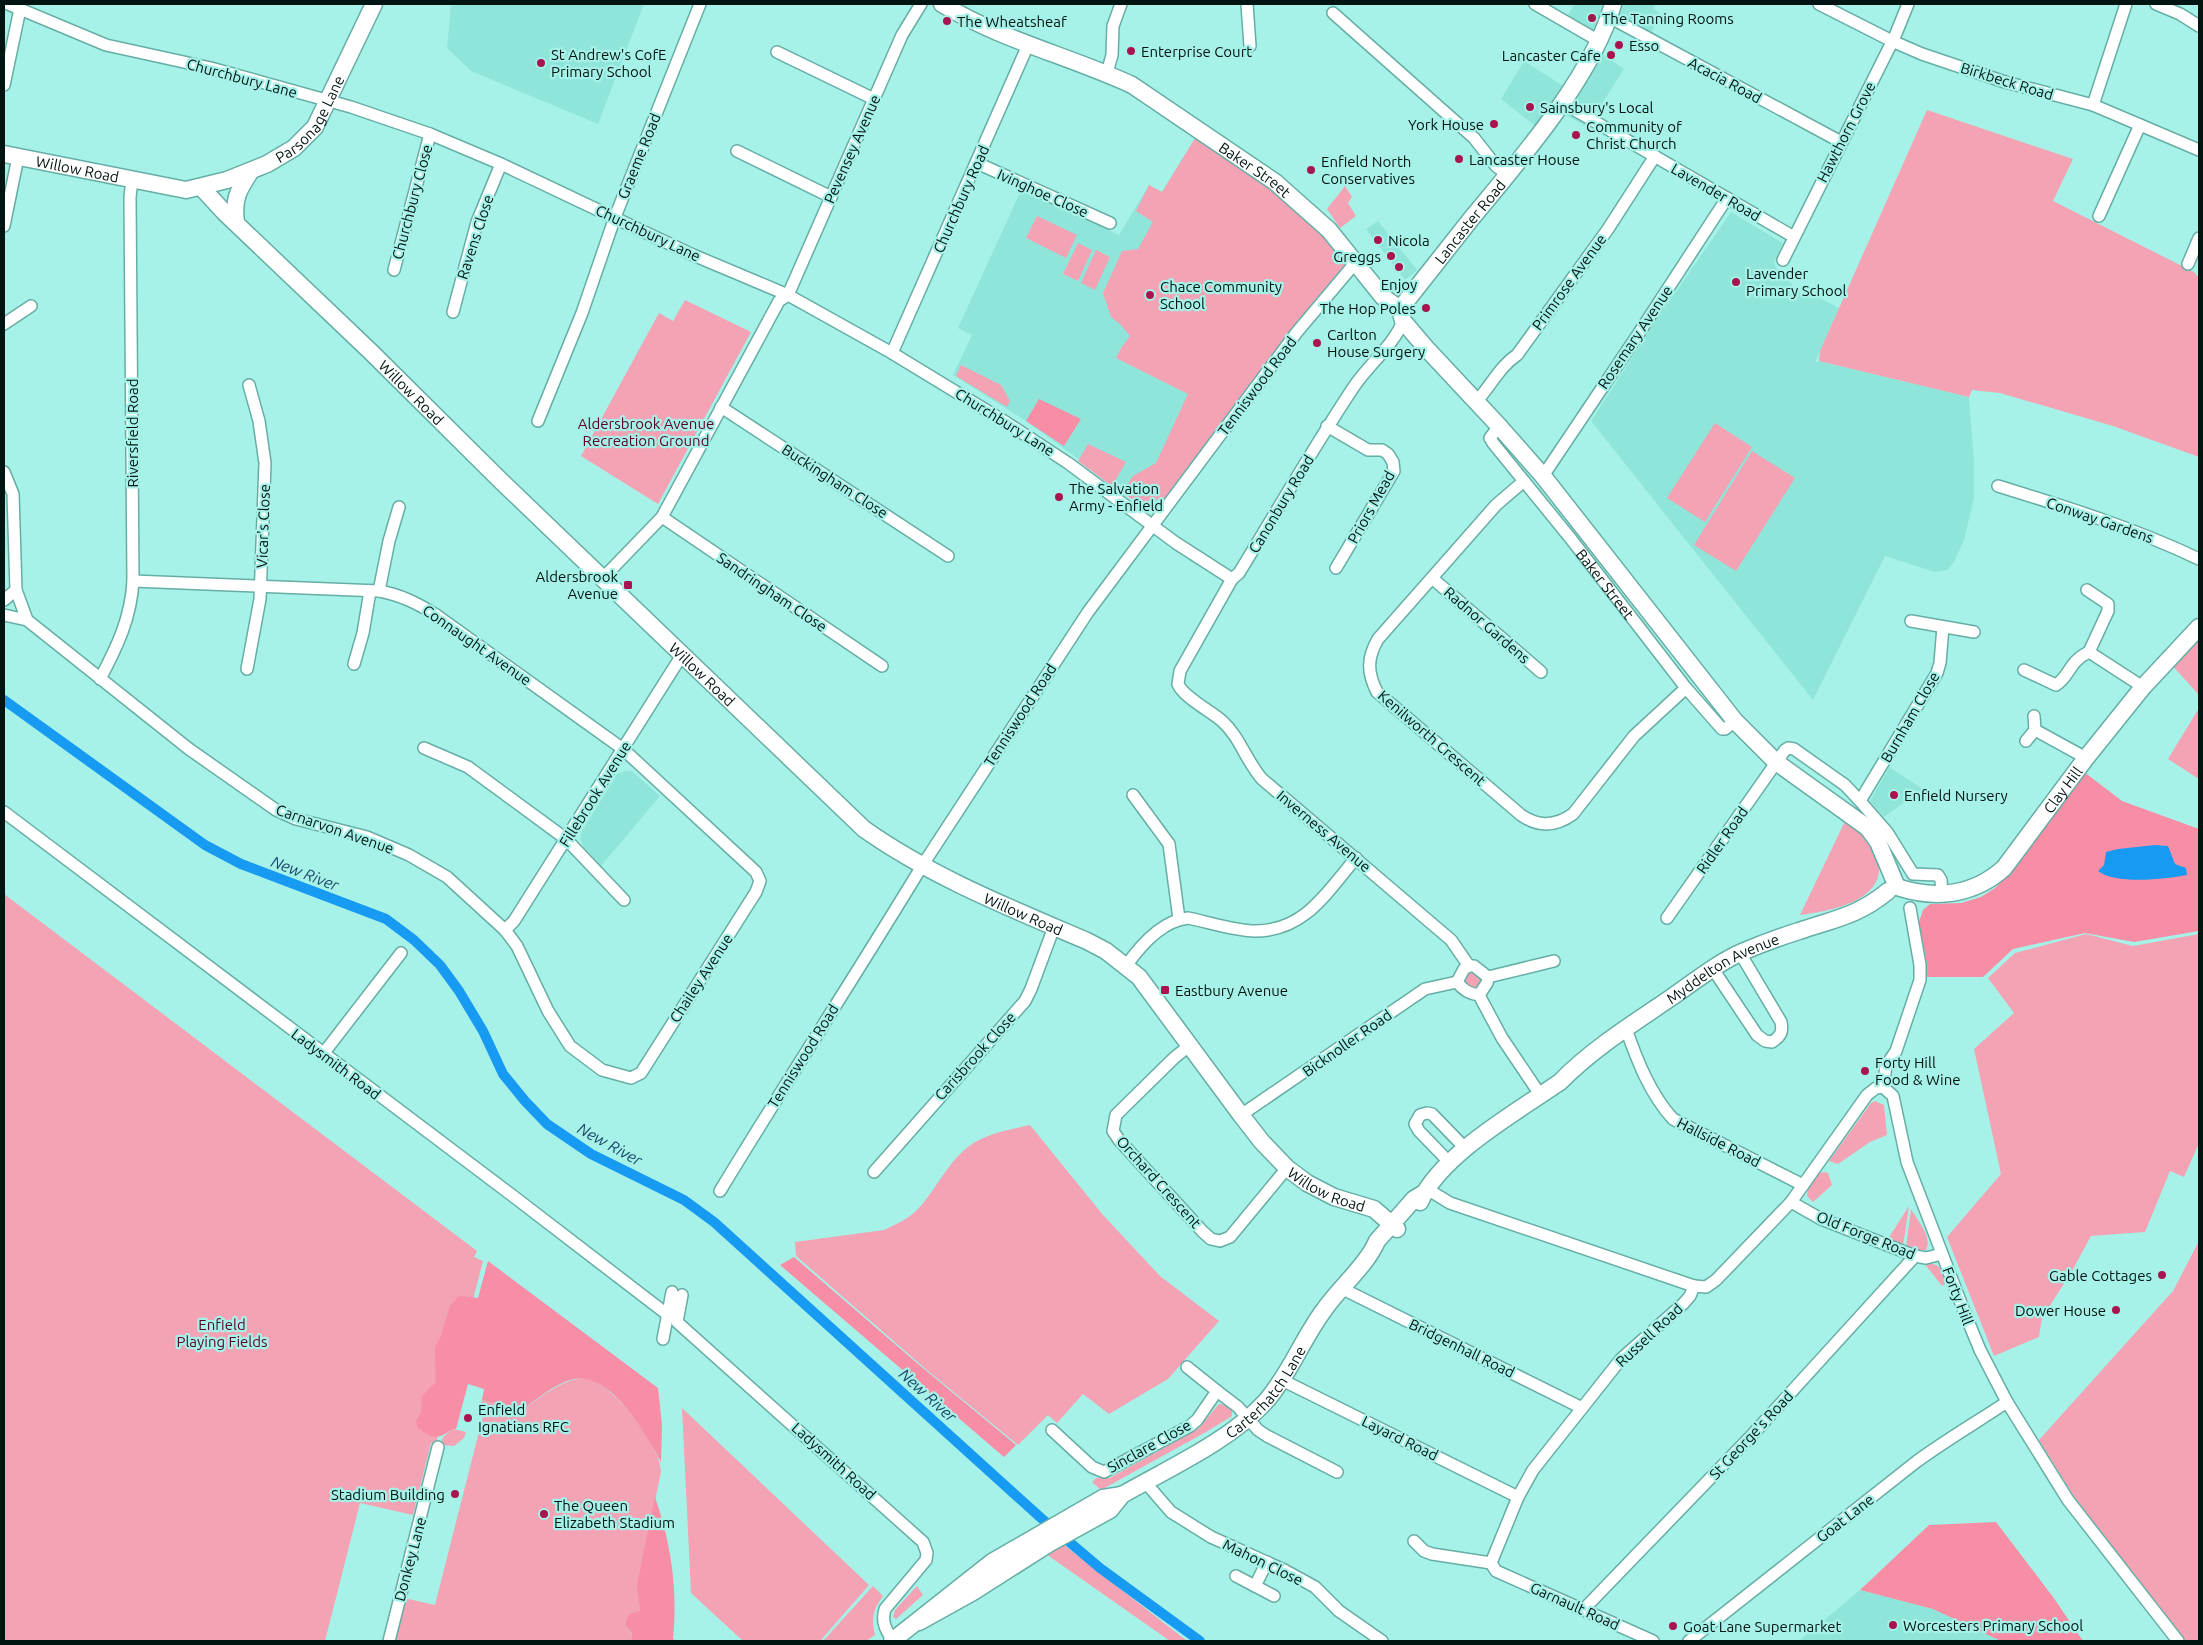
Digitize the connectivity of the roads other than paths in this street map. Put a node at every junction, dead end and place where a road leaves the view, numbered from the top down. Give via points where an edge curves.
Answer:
1 (8, 4) edge
2 (374, 4) edge
3 (700, 4) edge
4 (921, 4) edge
5 (942, 4) edge
6 (1121, 4) edge
7 (1247, 4) edge
8 (1535, 4) edge
9 (1819, 4) edge
10 (1908, 4) edge
11 (2126, 4) edge
12 (2156, 4) edge
13 (20, 9) junction
14 (1611, 10) edge
15 (1333, 14) dead end
16 (2199, 26) edge
17 (1599, 41) junction
18 (1892, 41) junction
19 (1028, 45) junction
20 (1250, 46) dead end
21 (777, 52) dead end
22 (1106, 73) junction
23 (4, 85) edge
24 (874, 99) junction
25 (329, 101) junction
26 (1561, 102) junction
27 (2093, 105) junction
28 (2140, 125) junction
29 (430, 134) junction
30 (1841, 142) junction
31 (2199, 150) edge
32 (737, 151) dead end
33 (11, 156) edge
34 (1655, 156) junction
35 (977, 163) junction
36 (500, 164) junction
37 (251, 171) junction
38 (1508, 175) junction
39 (132, 180) junction
40 (201, 187) junction
41 (831, 197) junction
42 (1728, 198) junction
43 (2099, 216) dead end
44 (615, 217) junction
45 (236, 223) junction
46 (1110, 223) dead end
47 (4, 226) edge
48 (1794, 237) junction
49 (2199, 238) edge
50 (1783, 260) dead end
51 (1356, 262) junction
52 (2188, 264) dead end
53 (394, 270) dead end
54 (788, 295) junction
55 (31, 306) dead end
56 (453, 312) dead end
57 (1402, 315) junction
58 (4, 324) edge
59 (892, 353) junction
60 (248, 385) dead end
61 (1476, 402) junction
62 (721, 406) junction
63 (538, 421) dead end
64 (1327, 426) junction
65 (1499, 426) junction
66 (4, 472) edge
67 (1542, 476) junction
68 (1524, 481) junction
69 (1998, 486) dead end
70 (399, 507) dead end
71 (662, 517) junction
72 (1153, 526) junction
73 (948, 556) dead end
74 (2199, 559) edge
75 (1336, 568) dead end
76 (1236, 576) junction
77 (603, 578) junction
78 (1432, 578) junction
79 (133, 581) junction
80 (261, 587) junction
81 (16, 590) junction
82 (2087, 590) dead end
83 (375, 591) junction
84 (4, 600) edge
85 (4, 615) edge
86 (27, 620) junction
87 (1911, 621) dead end
88 (2199, 626) edge
89 (1943, 627) junction
90 (1974, 632) dead end
91 (2089, 652) junction
92 (682, 655) junction
93 (354, 664) dead end
94 (882, 666) dead end
95 (247, 668) dead end
96 (2024, 670) dead end
97 (1541, 672) dead end
98 (100, 679) junction
99 (2143, 687) junction
100 (1686, 688) junction
101 (1184, 693) joint
102 (2034, 716) dead end
103 (1735, 721) junction
104 (2035, 730) junction
105 (2026, 741) dead end
106 (424, 748) dead end
107 (623, 749) junction
108 (2086, 758) junction
109 (1776, 762) junction
110 (1133, 795) dead end
111 (1860, 801) junction
112 (4, 812) edge
113 (566, 839) junction
114 (1356, 858) junction
115 (922, 866) junction
116 (756, 872) joint
117 (1893, 885) junction
118 (1942, 893) junction
119 (624, 900) dead end
120 (1910, 908) dead end
121 (1667, 918) dead end
122 (1179, 919) junction
123 (1054, 927) junction
124 (505, 930) junction
125 (401, 953) dead end
126 (1740, 953) junction
127 (1554, 961) dead end
128 (1126, 966) junction
129 (1469, 966) junction
130 (1713, 969) junction
131 (1488, 977) junction
132 (1458, 982) junction
133 (1479, 995) junction
134 (1626, 1028) junction
135 (1190, 1045) junction
136 (323, 1054) junction
137 (1570, 1071) junction
138 (631, 1078) joint
139 (1883, 1087) junction
140 (1537, 1090) junction
141 (1241, 1115) junction
142 (1506, 1118) junction
143 (1465, 1148) junction
144 (1450, 1163) junction
145 (1287, 1168) junction
146 (874, 1172) dead end
147 (1803, 1185) junction
148 (1426, 1191) junction
149 (720, 1192) dead end
150 (1792, 1202) junction
151 (1394, 1227) junction
152 (1942, 1254) junction
153 (1915, 1256) junction
154 (1694, 1286) junction
155 (1341, 1288) junction
156 (668, 1315) junction
157 (663, 1339) dead end
158 (1187, 1367) dead end
159 (1282, 1380) junction
160 (1217, 1391) junction
161 (2007, 1402) junction
162 (1582, 1408) junction
163 (1249, 1418) junction
164 (1052, 1430) dead end
165 (438, 1447) dead end
166 (1337, 1472) dead end
167 (1145, 1482) junction
168 (1518, 1497) junction
169 (1414, 1541) dead end
170 (1267, 1562) junction
171 (1494, 1567) junction
172 (1236, 1576) dead end
173 (1255, 1586) junction
174 (1274, 1596) dead end
175 (1583, 1610) junction
176 (389, 1641) edge
177 (893, 1641) edge
178 (1382, 1641) edge
179 (1653, 1641) edge
180 (1689, 1641) edge
181 (2178, 1641) edge

1 - 13 street, Churchbury Lane
2 - 25 street, Parsonage Lane
3 - 44 street, Graeme Road
4 - 24 street, Pevensey Avenue via 902,35
5 - 19 street, Baker Street
6 - 22 street via 1113,26 1112,55
7 - 20 street
8 - 17 street
9 - 18 street, Birkbeck Road
10 - 18 street, Hawthorn Grove
11 - 27 street
12 - 16 street
13 - 23 street
13 - 25 street, Churchbury Lane via 106,45 211,68
14 - 17 street, Lancaster Road
14 - 30 street, Acacia Road
15 - 38 street via 1474,138 1496,166
17 - 26 street, Lancaster Road
18 - 27 street, Birkbeck Road via 2005,82
18 - 30 street, Hawthorn Grove
19 - 22 street, Baker Street
19 - 35 street, Churchbury Road
21 - 24 street
22 - 51 street, Baker Street via 1132,85 1275,182 1329,230
24 - 41 street, Pevensey Avenue
25 - 29 street, Churchbury Lane
25 - 37 street, Parsonage Lane via 306,138 283,156
26 - 34 street, Lavender Road
26 - 38 street, Lancaster Road
27 - 28 street, Birkbeck Road
28 - 31 street, Birkbeck Road
28 - 43 street
29 - 36 street, Churchbury Lane
29 - 53 street, Churchbury Close
30 - 48 street, Hawthorn Grove
32 - 41 street
33 - 39 street, Willow Road
33 - 47 street
34 - 42 street, Lavender Road
34 - 61 street, Primrose Avenue via 1608,229 1522,347
35 - 46 street, Ivinghoe Close
35 - 59 street, Churchbury Road
36 - 44 street, Churchbury Lane
36 - 56 street, Ravens Close via 477,222
37 - 40 street, Parsonage Lane
37 - 45 street via 234,203
38 - 57 street, Lancaster Road
39 - 40 street, Willow Road via 175,189
39 - 79 street, Riversfield Road
40 - 45 street, Willow Road
41 - 54 street, Pevensey Avenue
42 - 48 street, Lavender Road
42 - 67 street, Rosemary Avenue
44 - 54 street, Churchbury Lane via 693,255
44 - 63 street, Graeme Road via 582,313
45 - 77 street, Willow Road
48 - 50 street, Hawthorn Grove
49 - 52 street
51 - 57 street, Baker Street via 1383,297
51 - 72 street, Tenniswood Road via 1297,332
54 - 59 street, Churchbury Lane
54 - 62 street via 779,301
55 - 58 street
57 - 61 street, Baker Street
57 - 64 street, Canonbury Road via 1396,336 1365,370
59 - 72 street, Churchbury Lane via 1062,458
60 - 80 street, Vicar's Close via 259,421 265,463
61 - 65 street, Baker Street
62 - 71 street
62 - 73 street, Buckingham Close
64 - 75 street, Priors Mead via 1368,450 1382,450 1388,454 1394,471
64 - 76 street, Canonbury Road
65 - 67 street, Baker Street
65 - 68 street, Baker Street via 1490,438
66 - 81 street via 13,494
67 - 103 street, Baker Street
68 - 78 street, Kenilworth Crescent via 1496,505
68 - 100 street, Baker Street
69 - 74 street, Conway Gardens via 2100,518
70 - 83 street
71 - 77 street
71 - 94 street, Sandringham Close
72 - 76 street, Churchbury Lane via 1221,573
72 - 115 street, Tenniswood Road via 1088,612
76 - 101 street, Canonbury Road via 1180,672 1178,684
77 - 92 street, Willow Road
78 - 97 street, Radnor Gardens
78 - 100 street, Kenilworth Crescent via 1378,639 1371,651 1370,678 1377,692 1529,820 1556,824 1573,814 1634,736
79 - 80 street, Connaught Avenue
79 - 98 street, Riversfield Road via 127,621
80 - 83 street, Connaught Avenue
80 - 95 street, Vicar's Close
81 - 84 street
81 - 86 street
82 - 91 street via 2108,604 2108,611
83 - 93 street
83 - 107 street, Connaught Avenue via 396,594 436,615
85 - 86 street
86 - 98 street, Carnarvon Avenue
87 - 89 street
88 - 99 street, Clay Hill
89 - 90 street
89 - 111 street, Burnham Close via 1937,673
91 - 96 street via 2079,657 2056,685
91 - 99 street
92 - 107 street, Fillebrook Avenue
92 - 115 street, Willow Road via 864,829
98 - 124 street, Carnarvon Avenue via 189,749 268,805 296,819 368,838 409,855 448,877
99 - 108 street, Clay Hill
100 - 103 street, Baker Street via 1722,728
101 - 114 street, Inverness Avenue via 1229,728 1262,779
102 - 104 street
103 - 109 street, Baker Street
104 - 105 street
104 - 108 street
106 - 113 street via 468,767
107 - 113 street, Fillebrook Avenue
107 - 116 street, Connaught Avenue
108 - 118 street, Clay Hill via 2004,868 1979,885 1959,892
109 - 111 street via 1785,750 1794,749 1845,785
109 - 117 street, Baker Street via 1868,828 1889,866
109 - 121 street, Ridler Road
110 - 122 street via 1169,844
111 - 118 street via 1888,832 1913,874 1938,875
112 - 136 street, Ladysmith Road
113 - 119 street
113 - 124 street, Fillebrook Avenue
114 - 122 street via 1316,905 1299,920 1282,928 1255,931
114 - 129 street, Inverness Avenue via 1451,940
115 - 123 street, Willow Road
115 - 149 street, Tenniswood Road
116 - 138 street, Chailey Avenue via 760,881 756,892 641,1072
117 - 118 street, Clay Hill via 1927,894
117 - 126 street, Myddelton Avenue via 1866,907 1848,916
120 - 139 street via 1920,980 1896,1051 1886,1066
122 - 128 street via 1148,938
123 - 128 street, Willow Road via 1106,951
123 - 146 street, Carisbrook Close via 1025,1001
124 - 138 street, Carnarvon Avenue via 524,958 548,1011 570,1046 602,1070
125 - 136 street
126 - 130 street, Myddelton Avenue
126 - 130 street via 1781,1022 1783,1030 1780,1037 1772,1042 1757,1035
127 - 131 street
128 - 135 street, Willow Road via 1139,977
129 - 131 street, Inverness Avenue via 1474,966
129 - 132 street via 1464,968
130 - 134 street, Myddelton Avenue
131 - 133 street
132 - 133 street via 1471,994
132 - 141 street, Bicknoller Road via 1425,989
133 - 140 street via 1502,1038
134 - 137 street, Myddelton Avenue
134 - 147 street, Hallside Road via 1660,1105 1673,1119
135 - 141 street, Willow Road
135 - 145 street, Orchard Crescent via 1116,1115 1113,1131 1120,1140 1203,1232 1220,1241 1230,1236
136 - 156 street, Ladysmith Road
137 - 140 street, Myddelton Avenue via 1558,1074
137 - 142 street, Myddelton Avenue via 1560,1082
139 - 147 street via 1867,1095
139 - 152 street, Forty Hill via 1893,1096 1907,1162
140 - 142 street, Myddelton Avenue via 1513,1107
141 - 145 street, Willow Road
142 - 143 street, Myddelton Avenue
143 - 144 street, Myddelton Avenue
143 - 144 street via 1432,1114 1420,1115 1415,1124 1418,1130
144 - 148 street, Myddelton Avenue
145 - 151 street, Willow Road via 1334,1197 1374,1209
147 - 150 street
148 - 151 street, Carterhatch Lane via 1420,1203
148 - 154 street via 1450,1204
150 - 153 street, Old Forge Road via 1821,1219
150 - 154 street via 1716,1280 1706,1286
151 - 155 street, Carterhatch Lane via 1377,1241
152 - 153 street, Old Forge Road via 1926,1258
152 - 161 street, Forty Hill via 1980,1350
153 - 175 street, St George's Road via 1759,1427
154 - 162 street, Russell Road via 1687,1300 1621,1359
155 - 159 street, Carterhatch Lane via 1309,1331
155 - 162 street, Bridgenhall Road
156 - 157 street
156 - 177 street, Ladysmith Road via 677,1293 677,1322 923,1542 926,1560 885,1609 884,1625
158 - 160 street
159 - 163 street, Carterhatch Lane
159 - 168 street, Layard Road
160 - 163 street
160 - 164 street, Sinclare Close via 1190,1426 1104,1472 1092,1467
161 - 180 street, Goat Lane via 1916,1462
161 - 181 street, Forty Hill via 2068,1500
162 - 168 street, Russell Road via 1533,1470
163 - 166 street via 1267,1436
163 - 167 street, Carterhatch Lane via 1236,1429
165 - 176 street, Donkey Lane
167 - 170 street, Mahon Close via 1171,1512 1211,1537
167 - 177 street, Carterhatch Lane via 1122,1495 1110,1510 1072,1524 1047,1538 973,1592 919,1622
168 - 171 street, Russell Road
169 - 171 street, Garnault Road via 1432,1554
170 - 173 street
170 - 178 street, Mahon Close via 1315,1587 1339,1611 1371,1627
171 - 175 street, Garnault Road
172 - 173 street
173 - 174 street
175 - 179 street, Garnault Road

